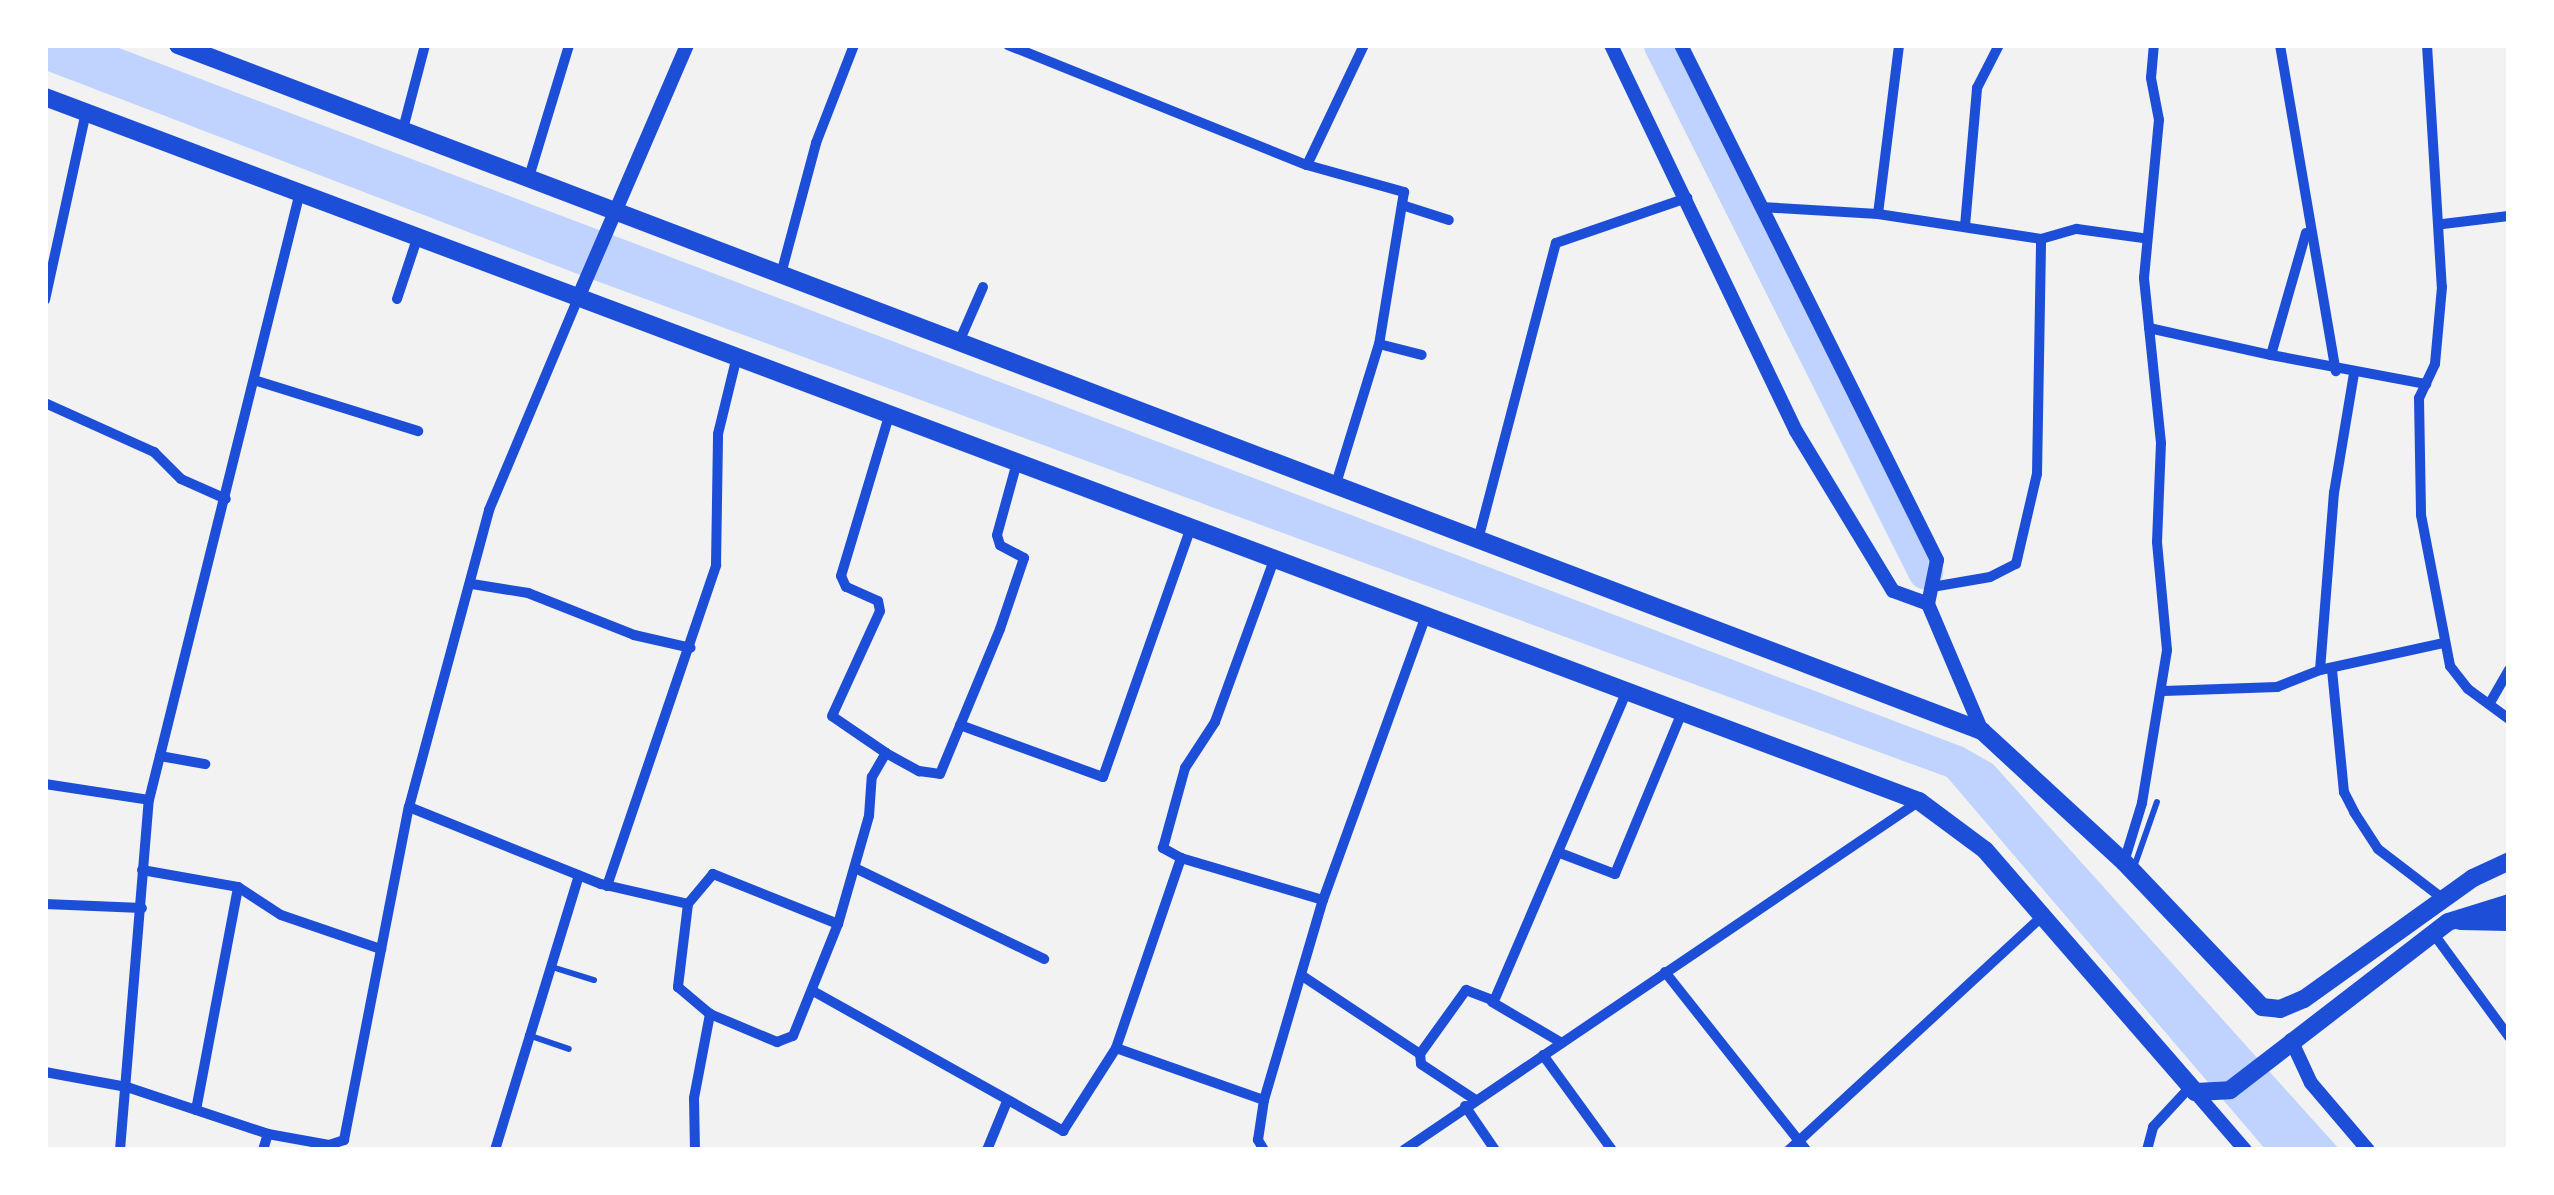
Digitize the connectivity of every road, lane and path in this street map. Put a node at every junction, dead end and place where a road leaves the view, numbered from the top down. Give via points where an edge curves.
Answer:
1 (178, 45) edge
2 (425, 45) edge
3 (569, 45) edge
4 (688, 45) edge
5 (854, 45) edge
6 (1008, 45) edge
7 (1038, 45) edge
8 (1364, 45) edge
9 (1611, 45) edge
10 (1682, 45) edge
11 (1899, 45) edge
12 (1999, 45) edge
13 (2154, 45) edge
14 (2280, 45) edge
15 (2427, 45) edge
16 (1031, 57) junction
17 (45, 96) edge
18 (86, 112) junction
19 (403, 129) junction
20 (1307, 165) junction
21 (529, 178) junction
22 (300, 191) junction
23 (1687, 198) junction
24 (1404, 206) junction
25 (1760, 207) junction
26 (610, 214) junction
27 (1878, 214) junction
28 (2509, 216) edge
29 (1449, 220) dead end
30 (2443, 224) junction
31 (1965, 226) junction
32 (2307, 227) junction
33 (418, 236) junction
34 (2143, 238) junction
35 (2041, 239) junction
36 (781, 274) junction
37 (48, 275) edge
38 (983, 287) dead end
39 (580, 292) junction
40 (398, 299) dead end
41 (45, 300) edge
42 (2148, 328) junction
43 (959, 342) junction
44 (1379, 344) junction
45 (1422, 354) dead end
46 (2271, 355) junction
47 (737, 356) junction
48 (2336, 371) junction
49 (2354, 374) junction
50 (254, 380) junction
51 (2426, 384) junction
52 (45, 404) edge
53 (890, 412) junction
54 (418, 431) dead end
55 (1018, 459) junction
56 (1336, 484) junction
57 (226, 498) junction
58 (1192, 524) junction
59 (1478, 536) junction
60 (1276, 555) junction
61 (472, 584) junction
62 (1932, 587) junction
63 (1928, 604) junction
64 (1427, 612) junction
65 (2444, 643) junction
66 (692, 648) junction
67 (2326, 670) junction
68 (2509, 670) edge
69 (1627, 690) junction
70 (2164, 691) junction
71 (2491, 701) junction
72 (1683, 710) junction
73 (2509, 718) edge
74 (960, 725) junction
75 (1983, 731) junction
76 (886, 753) junction
77 (160, 756) junction
78 (205, 764) dead end
79 (45, 784) edge
80 (149, 800) junction
81 (1918, 801) junction
82 (2157, 802) dead end
83 (410, 808) junction
84 (1560, 853) junction
85 (2509, 853) edge
86 (1182, 858) junction
87 (2509, 861) edge
88 (2128, 867) junction
89 (855, 868) junction
90 (142, 870) junction
91 (579, 876) junction
92 (2472, 878) junction
93 (238, 886) junction
94 (606, 886) junction
95 (2442, 898) junction
96 (1323, 900) junction
97 (2509, 903) edge
98 (45, 904) edge
99 (688, 904) junction
100 (142, 908) junction
101 (2040, 918) junction
102 (2509, 922) edge
103 (838, 924) junction
104 (2441, 928) junction
105 (381, 950) junction
106 (1044, 958) dead end
107 (548, 965) junction
108 (1665, 972) junction
109 (1304, 977) junction
110 (594, 980) dead end
111 (813, 991) junction
112 (1492, 1002) junction
113 (710, 1014) junction
114 (526, 1035) junction
115 (2509, 1037) edge
116 (2291, 1040) junction
117 (1562, 1042) junction
118 (1116, 1048) junction
119 (569, 1049) dead end
120 (1420, 1054) junction
121 (1543, 1055) junction
122 (45, 1072) edge
123 (127, 1087) junction
124 (2199, 1091) junction
125 (1264, 1100) junction
126 (1470, 1102) junction
127 (1006, 1104) junction
128 (196, 1110) junction
129 (268, 1134) junction
130 (1803, 1146) edge
131 (120, 1150) edge
132 (263, 1150) edge
133 (495, 1150) edge
134 (695, 1150) edge
135 (987, 1150) edge
136 (1264, 1150) edge
137 (1404, 1150) edge
138 (1495, 1150) edge
139 (1612, 1150) edge
140 (1789, 1150) edge
141 (2146, 1150) edge
142 (2244, 1150) edge
143 (2368, 1150) edge

1 - 19 main road
2 - 19 street
3 - 21 street
4 - 26 street
5 - 36 street via 816,143
6 - 16 street
7 - 16 street
8 - 20 street
9 - 23 street
10 - 25 street
11 - 27 street
12 - 31 street via 1978,88
13 - 34 street via 2151,78 2160,120
14 - 32 street
15 - 30 street
16 - 20 street
17 - 18 main road
18 - 22 main road
18 - 37 street
19 - 21 main road
20 - 24 street via 1404,192
21 - 26 main road
22 - 33 main road
22 - 50 street
23 - 59 street via 1556,244
23 - 63 street via 1796,431 1852,528 1893,590
24 - 29 street
24 - 44 street
25 - 27 street
25 - 62 street via 1937,560
26 - 36 main road
26 - 39 street
27 - 31 street
28 - 30 street
30 - 51 street via 2440,338
31 - 35 street
32 - 46 street
32 - 48 street
33 - 39 main road
33 - 40 street
34 - 35 street via 2077,229
34 - 42 street
35 - 62 street via 2037,474 2016,564 1990,577
36 - 43 main road
37 - 41 street
38 - 43 street
39 - 47 main road
39 - 61 street via 513,444
42 - 46 street
42 - 70 street via 2160,442
43 - 56 main road
44 - 45 street
44 - 56 street
46 - 48 street
47 - 53 main road
47 - 66 street via 718,434 716,564
48 - 49 street
49 - 51 street
49 - 67 street via 2334,493
50 - 54 street
50 - 57 street
51 - 65 street via 2416,455
52 - 57 street via 154,452 180,479
53 - 55 main road
53 - 76 street via 842,576 846,587 878,602 880,611 832,716
55 - 58 main road
55 - 74 street via 997,535 1000,545 1024,558
56 - 59 main road
57 - 77 street
58 - 60 main road
58 - 74 street via 1103,778
59 - 75 main road
60 - 64 main road
60 - 86 street via 1214,722 1185,768 1162,848
61 - 66 street via 528,593 634,635
61 - 83 street
62 - 63 street
63 - 75 street
64 - 69 main road
64 - 96 street
65 - 67 street
65 - 71 street via 2468,689
66 - 94 street
67 - 70 street via 2277,687
67 - 95 street via 2349,802 2378,849
68 - 71 street
69 - 72 main road
69 - 84 street
70 - 88 street
71 - 73 street
72 - 81 main road
72 - 84 street via 1615,874
74 - 76 street via 940,774 920,772
75 - 88 main road
76 - 89 street via 872,777
77 - 78 street
77 - 80 street
79 - 80 street
80 - 90 street
81 - 101 main road via 1985,850
81 - 108 street
82 - 88 lane
83 - 91 street
83 - 105 street
84 - 112 street
85 - 92 main road
86 - 96 street
86 - 118 street
87 - 92 main road
88 - 95 main road via 2246,996 2271,1010 2304,999
89 - 103 street
89 - 106 street
90 - 93 street
90 - 100 street
91 - 94 street
91 - 107 street
92 - 95 main road
93 - 105 street via 281,915
93 - 128 street
94 - 99 street
96 - 109 street
97 - 104 main road
98 - 100 street
99 - 103 street via 708,876 722,874
99 - 113 street via 678,988
100 - 123 street
101 - 124 main road
101 - 130 street
102 - 104 main road
103 - 111 street
104 - 115 street
104 - 116 main road
105 - 129 street via 344,1140 329,1146
107 - 110 lane
107 - 114 street
108 - 117 street
108 - 130 street
109 - 120 street
109 - 125 street
111 - 113 street via 787,1043
111 - 127 street via 914,1044
112 - 117 street
112 - 120 street via 1466,990
113 - 134 street via 694,1098
114 - 119 lane
114 - 133 street
116 - 124 main road via 2230,1090
116 - 143 street via 2311,1082
117 - 121 street
118 - 125 street
118 - 127 street via 1063,1132
120 - 126 street via 1421,1064
121 - 126 street
121 - 139 street
122 - 123 street
123 - 128 street
123 - 131 street
124 - 141 street via 2153,1126
124 - 142 street
125 - 136 street via 1258,1140
126 - 137 street
126 - 138 street
127 - 135 street
128 - 129 street
129 - 132 street
130 - 140 street

